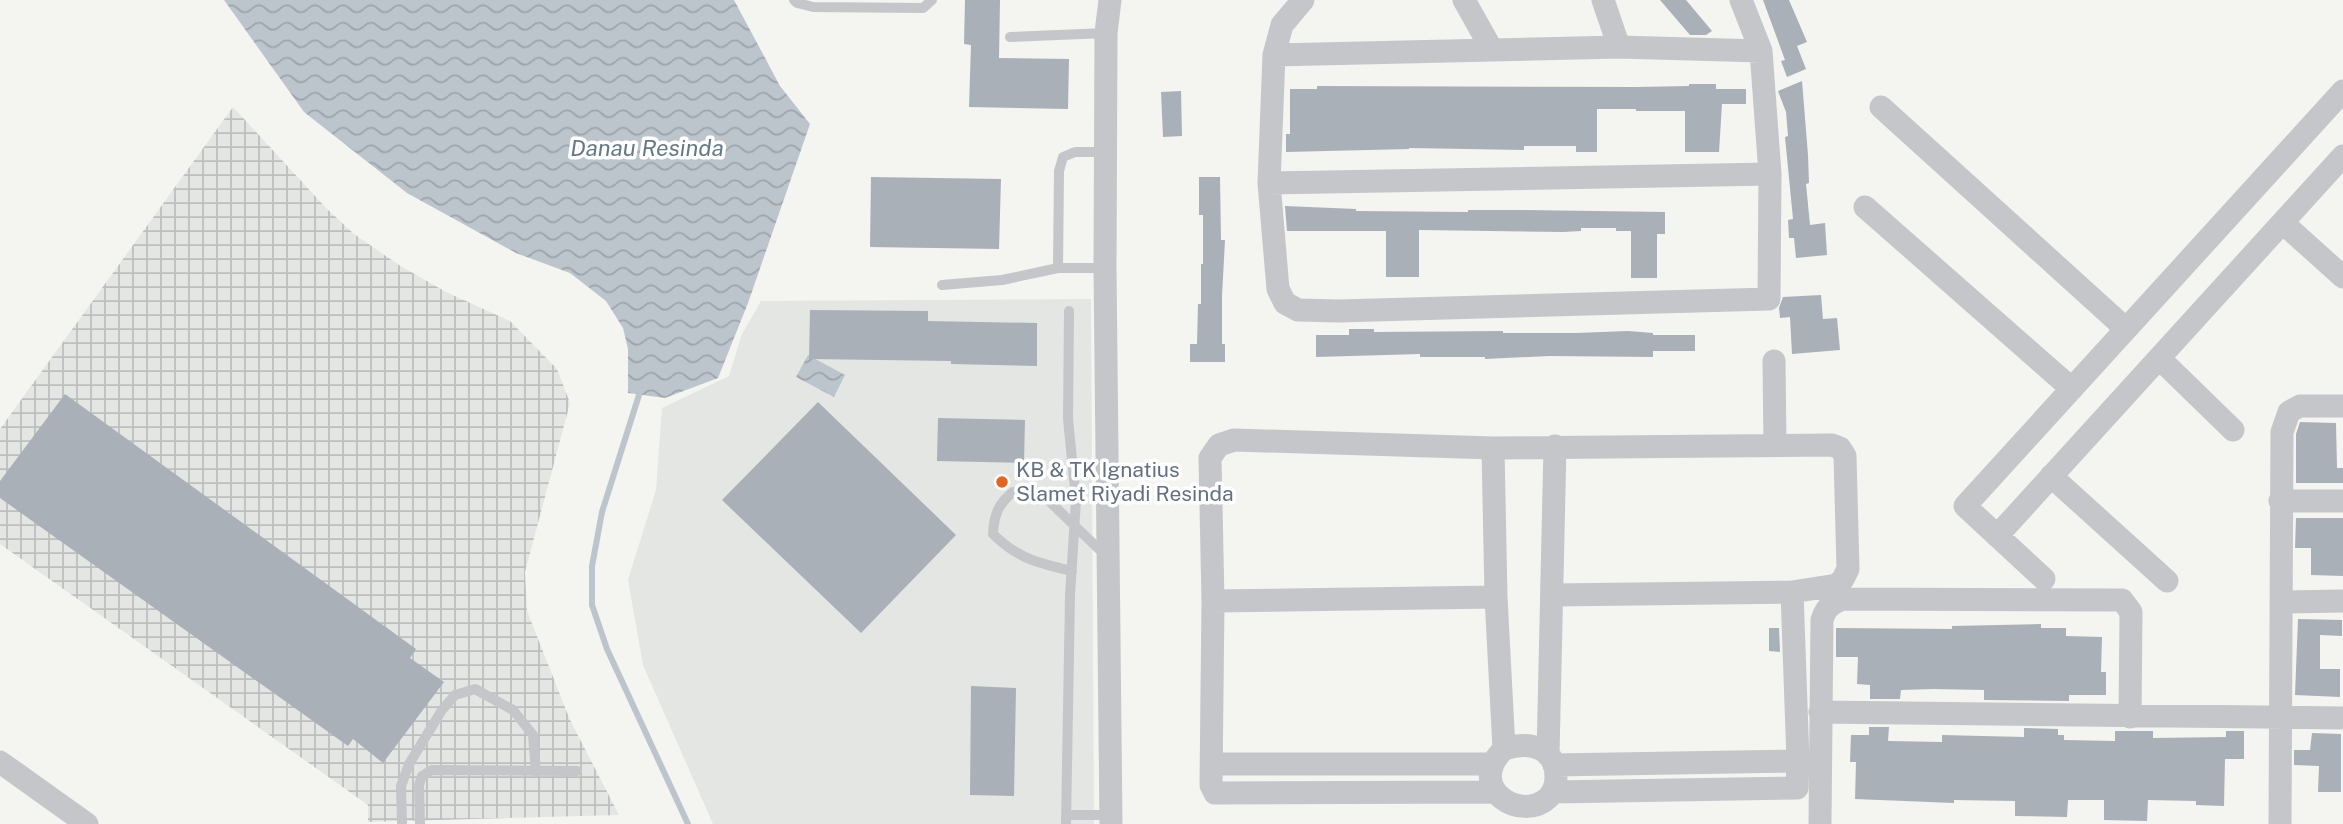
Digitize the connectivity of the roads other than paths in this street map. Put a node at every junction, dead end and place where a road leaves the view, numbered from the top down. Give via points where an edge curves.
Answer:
1 (794, 0) edge
2 (932, 0) edge
3 (1110, 0) edge
4 (1303, 0) edge
5 (1464, 0) edge
6 (1603, 0) edge
7 (1741, 0) edge
8 (1106, 33) junction
9 (1010, 37) dead end
10 (1619, 47) junction
11 (1492, 50) junction
12 (1761, 51) junction
13 (1274, 55) junction
14 (2343, 91) edge
15 (1881, 107) dead end
16 (1105, 152) junction
17 (2343, 156) edge
18 (1770, 174) junction
19 (1269, 183) junction
20 (1865, 207) dead end
21 (2283, 223) junction
22 (1058, 268) junction
23 (1105, 268) junction
24 (2343, 277) edge
25 (942, 285) dead end
26 (1069, 311) dead end
27 (2126, 329) junction
28 (2159, 358) junction
29 (1774, 361) dead end
30 (2072, 389) junction
31 (2343, 406) edge
32 (2232, 430) dead end
33 (1775, 445) junction
34 (1555, 446) junction
35 (1493, 448) junction
36 (2051, 476) junction
37 (2280, 501) junction
38 (2343, 501) edge
39 (1075, 525) junction
40 (1997, 536) junction
41 (1110, 560) junction
42 (1072, 571) junction
43 (2044, 579) dead end
44 (2166, 580) dead end
45 (1792, 592) junction
46 (1553, 595) junction
47 (1496, 597) junction
48 (1213, 601) junction
49 (2343, 601) edge
50 (2281, 602) junction
51 (1820, 712) junction
52 (2130, 717) junction
53 (2343, 718) edge
54 (2280, 719) junction
55 (1498, 756) junction
56 (412, 757) junction
57 (1551, 760) junction
58 (1798, 761) junction
59 (0, 762) edge
60 (1212, 764) junction
61 (432, 770) junction
62 (577, 771) dead end
63 (536, 772) junction
64 (1553, 792) junction
65 (1502, 808) edge
66 (1534, 816) edge
67 (1067, 820) edge
68 (1111, 820) edge
69 (87, 824) edge
70 (402, 824) edge
71 (420, 824) edge
72 (1820, 824) edge
73 (2280, 824) edge

1 - 2 lane via 813,7 923,9
3 - 8 street
4 - 13 street via 1282,25
5 - 11 street
6 - 10 street
7 - 12 street
8 - 9 lane
8 - 16 street
10 - 11 street
10 - 12 street
11 - 13 street
12 - 18 street
13 - 19 street
14 - 27 street
15 - 27 street
16 - 22 lane via 1075,152 1063,158
16 - 23 street
17 - 21 street
18 - 19 street
18 - 19 street via 1769,299 1339,311 1298,310 1285,303 1278,289
20 - 30 street
21 - 24 street
21 - 28 street
22 - 23 lane
22 - 25 lane via 1002,280
23 - 41 street
26 - 39 lane via 1068,419
27 - 30 street
28 - 32 street
28 - 36 street
29 - 33 street
30 - 40 street via 1965,506
31 - 37 street via 2300,405 2289,412 2282,432
33 - 34 street
33 - 45 street via 1832,445 1845,456 1848,569 1837,585
34 - 35 street
34 - 46 street
35 - 47 street
35 - 48 street via 1234,440 1219,445 1210,458
36 - 40 street
36 - 44 street
37 - 38 street
37 - 50 street
39 - 41 lane
39 - 42 lane
39 - 42 lane via 1046,499 1013,492 1000,502 993,534 1029,561
40 - 43 street
41 - 68 street
42 - 67 lane
45 - 46 street
45 - 58 street
46 - 57 street
47 - 48 street
47 - 55 street
48 - 60 street
49 - 50 street
50 - 54 street
51 - 52 street
51 - 52 street via 1822,620 1825,610 1843,599 2113,598 2122,600 2131,612
51 - 72 street
52 - 54 street
53 - 54 street
54 - 73 street
55 - 57 street via 1518,744 1529,744
55 - 60 street
55 - 65 street via 1489,778
56 - 61 lane via 419,769
56 - 63 lane via 455,695 475,689 513,710 533,735
56 - 70 lane via 401,786
57 - 58 street
57 - 64 street via 1556,779
58 - 64 street via 1799,785 1795,789
59 - 69 street
60 - 65 street via 1215,793
61 - 63 lane
61 - 71 lane via 422,776 419,785
62 - 63 lane
64 - 66 street
65 - 66 street
67 - 68 lane

